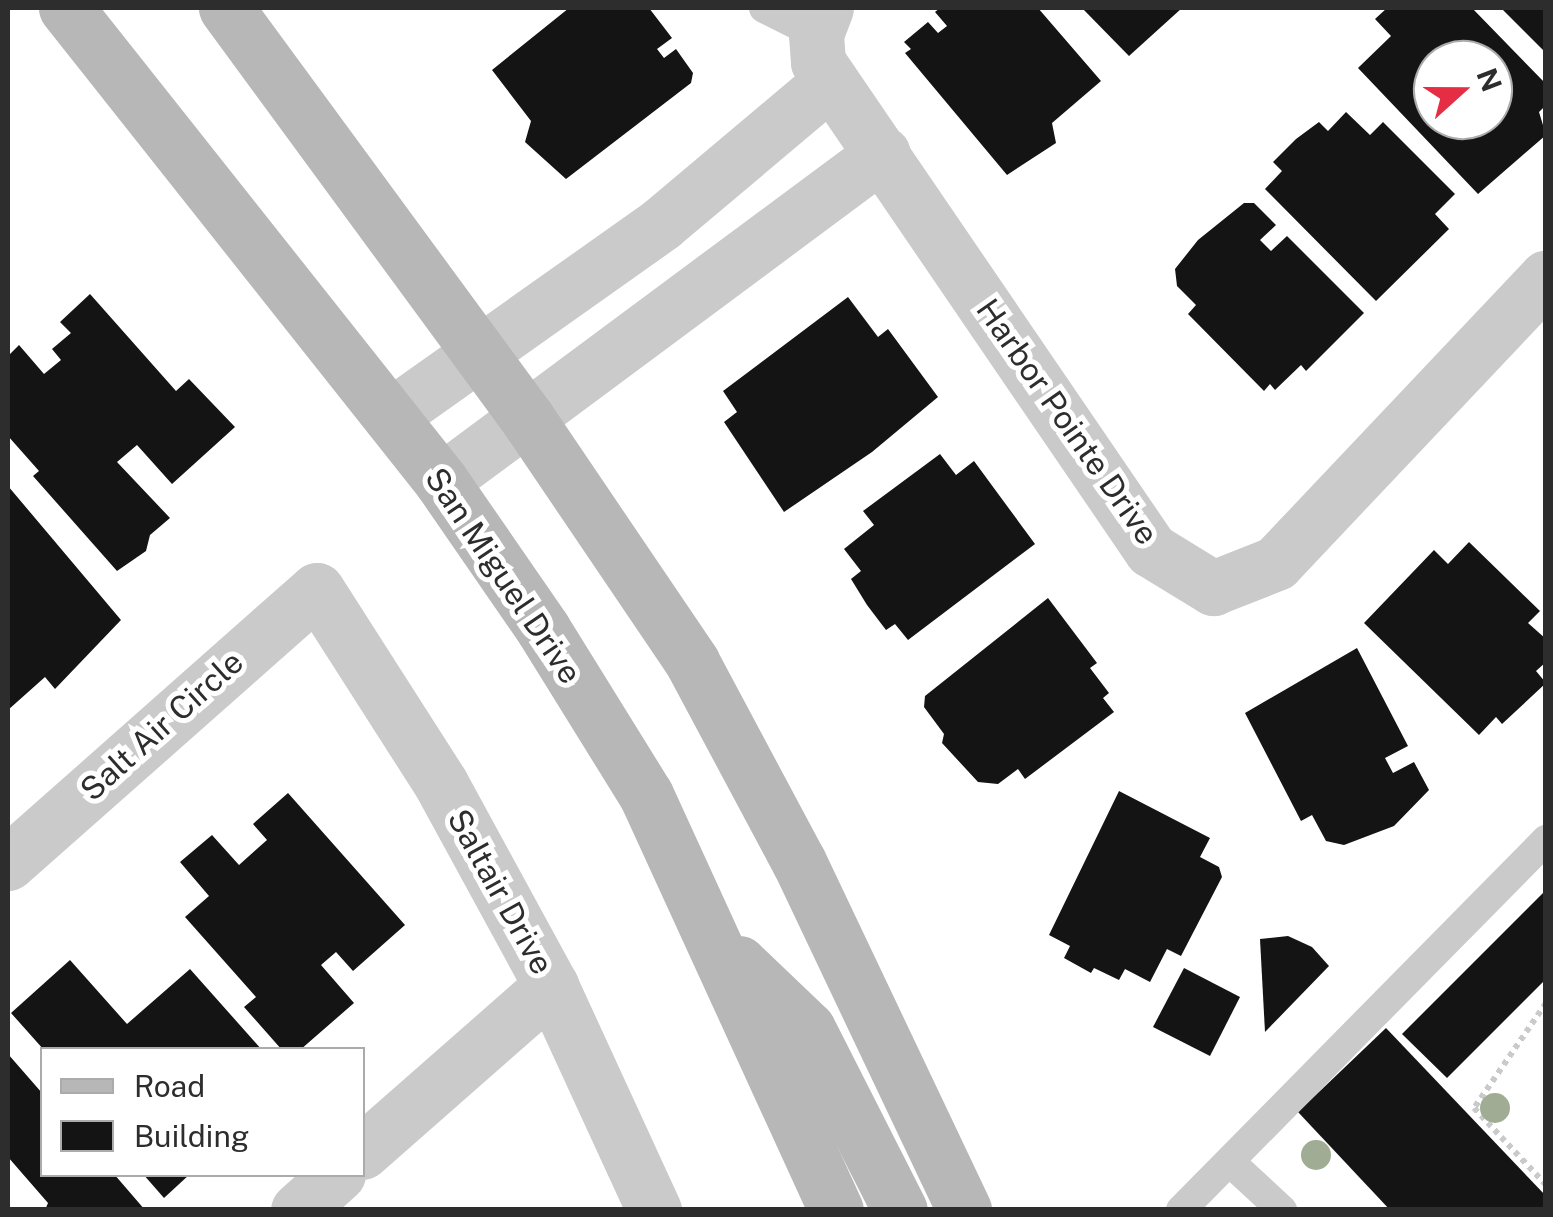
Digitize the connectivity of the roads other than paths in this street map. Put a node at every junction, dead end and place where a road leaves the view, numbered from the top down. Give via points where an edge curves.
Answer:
1 (66, 8) edge
2 (226, 8) edge
3 (764, 8) edge
4 (824, 41) edge
5 (883, 153) junction
6 (1546, 277) edge
7 (479, 353) junction
8 (390, 416) junction
9 (528, 418) junction
10 (440, 481) junction
11 (317, 590) joint
12 (1546, 840) edge
13 (8, 863) edge
14 (718, 944) junction
15 (551, 986) junction
16 (365, 1149) edge
17 (1230, 1162) junction
18 (335, 1177) edge
19 (298, 1210) edge
20 (654, 1210) edge
21 (836, 1210) edge
22 (900, 1210) edge
23 (964, 1210) edge
24 (1181, 1210) edge
25 (1282, 1210) edge

1 - 8 main road, San Miguel Drive
2 - 7 main road
3 - 4 lane
4 - 5 street, Harbor Pointe Drive
4 - 7 street via 661,224
5 - 6 street, Harbor Pointe Drive via 1151,550 1214,588 1276,563
5 - 9 street
7 - 8 street
7 - 9 main road
8 - 10 main road, San Miguel Drive
9 - 10 street
9 - 23 main road via 692,662 799,862
10 - 14 main road, San Miguel Drive via 646,794
11 - 13 street, Salt Air Circle
11 - 15 street, Saltair Drive via 441,784
12 - 17 lane
14 - 21 main road, San Miguel Drive
14 - 22 main road via 808,1029
15 - 16 street
15 - 20 street, Saltair Drive
17 - 24 lane
17 - 25 lane
18 - 19 street

